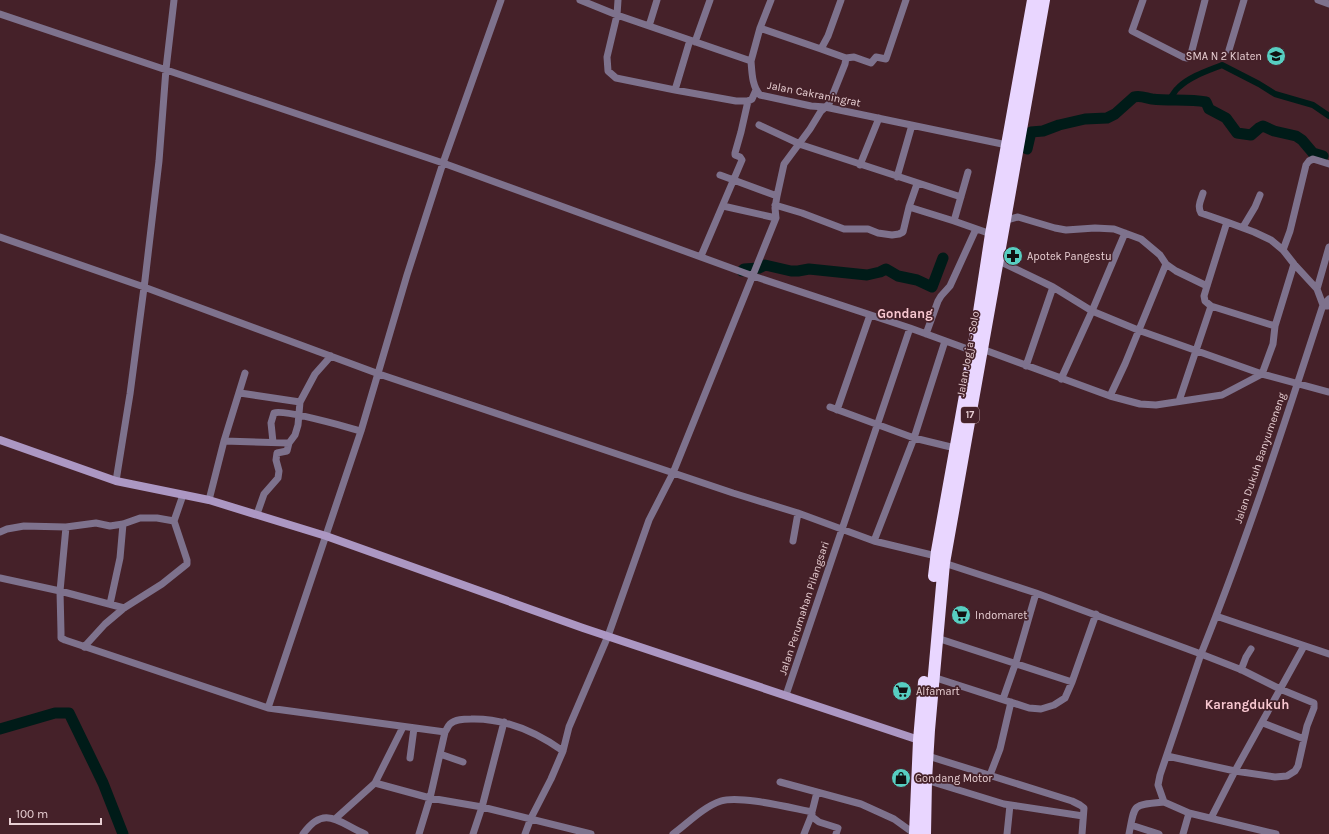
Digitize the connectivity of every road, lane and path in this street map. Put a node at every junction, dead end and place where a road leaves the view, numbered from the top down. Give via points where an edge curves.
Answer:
1 (174, 0) edge
2 (501, 0) edge
3 (580, 0) edge
4 (618, 0) edge
5 (657, 0) edge
6 (709, 0) edge
7 (771, 0) edge
8 (841, 0) edge
9 (906, 0) edge
10 (1033, 0) edge
11 (1044, 0) edge
12 (1143, 0) edge
13 (1205, 0) edge
14 (1244, 0) edge
15 (1318, 0) edge
16 (1329, 4) edge
17 (0, 14) edge
18 (617, 15) junction
19 (649, 26) junction
20 (760, 28) junction
21 (693, 41) junction
22 (821, 49) junction
23 (1229, 50) dead end
24 (846, 58) junction
25 (751, 62) junction
26 (166, 69) junction
27 (675, 90) junction
28 (756, 90) junction
29 (748, 101) junction
30 (825, 107) junction
31 (879, 118) junction
32 (759, 125) dead end
33 (912, 125) junction
34 (799, 143) junction
35 (1007, 145) junction
36 (443, 163) junction
37 (1329, 164) edge
38 (860, 165) junction
39 (968, 172) dead end
40 (720, 175) dead end
41 (897, 177) junction
42 (733, 180) junction
43 (917, 184) junction
44 (1203, 193) dead end
45 (1260, 195) dead end
46 (777, 196) junction
47 (961, 198) junction
48 (723, 206) junction
49 (775, 206) junction
50 (909, 208) junction
51 (776, 218) junction
52 (999, 220) junction
53 (954, 221) junction
54 (1227, 222) junction
55 (1243, 227) junction
56 (976, 229) junction
57 (1125, 233) junction
58 (991, 234) junction
59 (0, 237) edge
60 (1329, 247) edge
61 (1284, 250) junction
62 (700, 256) junction
63 (997, 260) junction
64 (1166, 264) junction
65 (1294, 264) junction
66 (753, 276) junction
67 (1207, 286) junction
68 (144, 287) junction
69 (1053, 287) junction
70 (1317, 289) junction
71 (1329, 299) edge
72 (1211, 306) junction
73 (1326, 306) edge
74 (1092, 311) junction
75 (870, 315) junction
76 (1275, 326) junction
77 (910, 328) junction
78 (1138, 330) junction
79 (926, 334) junction
80 (945, 341) junction
81 (977, 350) junction
82 (1195, 350) junction
83 (331, 356) junction
84 (1026, 366) junction
85 (245, 373) dead end
86 (379, 374) junction
87 (1262, 374) junction
88 (1061, 378) junction
89 (1298, 383) junction
90 (1329, 392) edge
91 (240, 393) junction
92 (1110, 396) junction
93 (1179, 401) junction
94 (300, 402) junction
95 (299, 415) junction
96 (878, 424) junction
97 (361, 431) junction
98 (914, 438) junction
99 (0, 440) edge
100 (224, 442) junction
101 (273, 442) junction
102 (289, 443) junction
103 (955, 448) junction
104 (673, 473) junction
105 (116, 481) junction
106 (182, 495) junction
107 (210, 500) junction
108 (798, 513) junction
109 (256, 514) junction
110 (174, 522) junction
111 (123, 524) junction
112 (66, 527) junction
113 (842, 528) junction
114 (0, 532) edge
115 (326, 536) junction
116 (793, 541) dead end
117 (874, 541) junction
118 (940, 559) junction
119 (0, 578) edge
120 (60, 591) junction
121 (1036, 593) junction
122 (110, 604) junction
123 (124, 608) junction
124 (1096, 614) junction
125 (1216, 616) junction
126 (608, 636) junction
127 (937, 638) junction
128 (1304, 646) junction
129 (84, 647) junction
130 (1251, 649) dead end
131 (1201, 654) junction
132 (1329, 654) edge
133 (1016, 662) junction
134 (1241, 670) junction
135 (933, 677) junction
136 (1072, 682) junction
137 (1280, 689) junction
138 (786, 695) junction
139 (1003, 699) junction
140 (1011, 702) junction
141 (268, 708) junction
142 (504, 722) junction
143 (1263, 723) junction
144 (403, 727) junction
145 (414, 728) junction
146 (445, 732) junction
147 (1304, 738) junction
148 (919, 740) junction
149 (564, 751) junction
150 (440, 754) junction
151 (928, 756) junction
152 (1167, 756) junction
153 (410, 758) dead end
154 (464, 762) dead end
155 (1235, 771) junction
156 (990, 775) junction
157 (926, 780) junction
158 (780, 782) dead end
159 (375, 783) junction
160 (817, 792) junction
161 (430, 798) junction
162 (1164, 802) junction
163 (1010, 805) junction
164 (482, 807) junction
165 (1189, 813) junction
166 (812, 814) junction
167 (1083, 816) junction
168 (530, 818) junction
169 (1211, 818) junction
170 (335, 819) junction
171 (1131, 825) junction
172 (356, 832) edge
173 (303, 834) edge
174 (365, 834) edge
175 (419, 834) edge
176 (473, 834) edge
177 (525, 834) edge
178 (591, 834) edge
179 (673, 834) edge
180 (804, 834) edge
181 (836, 834) edge
182 (915, 834) edge
183 (925, 834) edge
184 (1007, 834) edge
185 (1082, 834) edge
186 (1129, 834) edge
187 (1159, 834) edge
188 (1183, 834) edge
189 (1276, 834) edge

1 - 26 street
2 - 36 street
3 - 18 street
4 - 18 street
5 - 19 street
6 - 21 street
7 - 20 street
8 - 22 street
9 - 24 street via 886,59 876,57 871,63 854,57
10 - 35 highway, Jalan Jogja - Solo / 17
11 - 52 highway, Jalan Jogja - Solo / 17
12 - 13 street via 1132,31 1187,58 1191,54
14 - 23 street
15 - 16 street
17 - 26 street
18 - 19 street
18 - 27 street via 607,57 608,71 616,78
19 - 21 street
20 - 22 street
20 - 25 street
21 - 25 street
21 - 27 street
22 - 24 street
24 - 30 street via 829,104
25 - 28 street, Jalan Cakraningrat
26 - 36 street
26 - 68 street via 159,161
27 - 29 street
28 - 29 street via 752,99
28 - 30 street, Jalan Cakraningrat via 760,95 775,99
29 - 42 street via 735,153 735,156 742,160
30 - 31 street, Jalan Cakraningrat
30 - 34 street
31 - 33 street, Jalan Cakraningrat
31 - 38 street
32 - 34 street
33 - 35 street, Jalan Cakraningrat
33 - 41 street
34 - 38 street
34 - 46 street via 784,164
35 - 52 highway, Jalan Jogja - Solo / 17
36 - 62 street
36 - 86 street
37 - 61 street via 1309,160 1306,164
38 - 41 street
39 - 47 street
40 - 42 street
41 - 43 street
42 - 46 street
42 - 48 street
43 - 47 street
43 - 50 street
44 - 54 street via 1198,209 1201,213
45 - 55 street
46 - 49 street
47 - 53 street
48 - 51 street
48 - 62 street
49 - 50 street via 802,213 840,228 868,229 892,235 903,232
49 - 51 street
50 - 53 street
51 - 66 street
52 - 57 street via 1018,217 1066,230 1095,228 1114,229
52 - 58 highway, Jalan Jogja - Solo / 17
52 - 63 highway, Jalan Jogja - Solo / 17
53 - 56 street
54 - 55 street
54 - 67 street
55 - 61 street via 1271,240
56 - 58 street
56 - 79 street via 950,286 938,301
57 - 64 street via 1140,238 1152,247
57 - 74 street
58 - 81 highway, Jalan Jogja - Solo / 17
59 - 68 street
60 - 70 street
61 - 65 street
62 - 66 street
63 - 69 street
63 - 81 highway, Jalan Jogja - Solo / 17
64 - 67 street
64 - 78 street
65 - 70 street
65 - 76 street
66 - 75 street
66 - 104 street
67 - 72 street via 1205,301
68 - 83 street
68 - 105 street
69 - 74 street
69 - 84 street
70 - 73 street
71 - 73 street
72 - 76 street
72 - 82 street
73 - 89 street, Jalan Dukuh Banyumeneng
74 - 78 street
74 - 88 street
75 - 77 street
75 - 96 street via 833,408
76 - 87 street via 1273,344
77 - 79 street
77 - 96 street, Jalan Perumahan Pilangsari
78 - 82 street
78 - 92 street
79 - 80 street
80 - 81 street
80 - 98 street
81 - 84 street
81 - 103 highway, Jalan Jogja - Solo / 17
81 - 118 highway, Jalan Jogja - Solo / 17
82 - 87 street
82 - 93 street
83 - 86 street
83 - 94 street via 315,374
84 - 88 street
85 - 91 street
86 - 97 street
86 - 104 street
87 - 89 street
87 - 93 street via 1222,395
88 - 92 street
89 - 90 street
89 - 125 street, Jalan Dukuh Banyumeneng
91 - 94 street
91 - 100 street
92 - 93 street via 1140,404 1156,405
94 - 95 street
95 - 97 street
95 - 101 street via 274,413 271,423
95 - 102 street via 295,435
96 - 98 street
96 - 113 street, Jalan Perumahan Pilangsari
97 - 115 street
98 - 103 street
98 - 117 street
99 - 105 street
100 - 101 street
100 - 107 street
101 - 102 street
102 - 109 street via 287,451 277,453 278,478 264,494
103 - 118 highway, Jalan Jogja - Solo / 17
104 - 108 street
104 - 126 street via 649,520
105 - 106 street
106 - 107 street
106 - 110 street
107 - 109 street
108 - 113 street
108 - 116 street
109 - 115 street
110 - 111 street via 140,518
110 - 123 street via 187,564 162,584
111 - 112 street via 110,526 96,523
111 - 122 street via 120,558
112 - 114 street via 24,526
112 - 120 street
113 - 117 street
113 - 138 street, Jalan Perumahan Pilangsari
115 - 126 street
115 - 141 street
117 - 118 street
118 - 121 street
118 - 127 highway, Jalan Jogja - Solo / 17
118 - 148 highway, Jalan Jogja - Solo / 17
119 - 120 street
120 - 122 street
120 - 129 street via 61,638
121 - 124 street
121 - 133 street
122 - 123 street
123 - 129 street via 104,624
124 - 131 street
124 - 136 street
125 - 128 street
125 - 131 street, Jalan Dukuh Banyumeneng
126 - 138 street
126 - 149 street via 569,727
127 - 133 street
127 - 135 highway, Jalan Jogja - Solo / 17
128 - 132 street
128 - 137 street
129 - 141 street
130 - 134 street
131 - 134 street
131 - 152 street, Jalan Dukuh Banyumeneng
133 - 136 street
133 - 139 street
134 - 137 street
135 - 139 street
135 - 151 highway, Jalan Jogja - Solo / 17
136 - 140 street via 1065,698 1054,705 1041,709
137 - 143 street
137 - 147 street via 1314,703
138 - 148 street
139 - 140 street
140 - 156 street via 1000,749
141 - 144 street
142 - 146 street via 481,718 462,719 451,723
142 - 149 street via 532,732
142 - 164 street
143 - 147 street
143 - 155 street
144 - 145 street
144 - 159 street
145 - 146 street
145 - 153 street
146 - 150 street
147 - 155 street via 1298,766 1288,776 1275,777
148 - 182 highway, Jalan Jogja - Solo / 17
149 - 168 street
150 - 154 street
150 - 161 street
151 - 156 street
151 - 157 highway, Jalan Jogja - Solo / 17
152 - 155 street
152 - 162 street, Jalan Dukuh Banyumeneng via 1158,785
155 - 169 street
156 - 167 street via 1072,801 1084,808
157 - 163 street
157 - 183 highway, Jalan Jogja - Solo / 17
158 - 160 street
159 - 161 street
159 - 170 street
160 - 166 street
160 - 182 street via 875,810 894,819
161 - 164 street
161 - 175 street
162 - 165 street
162 - 171 street via 1137,806 1133,811
163 - 167 street
163 - 184 street
164 - 168 street
164 - 176 street
165 - 169 street
165 - 188 street
166 - 179 street via 736,799 722,801 711,805
166 - 180 street
166 - 181 street via 820,822 838,828
167 - 185 street
168 - 177 street
168 - 178 street
169 - 189 street
170 - 172 street
170 - 173 street via 322,817
171 - 186 street
171 - 187 street
172 - 174 street

